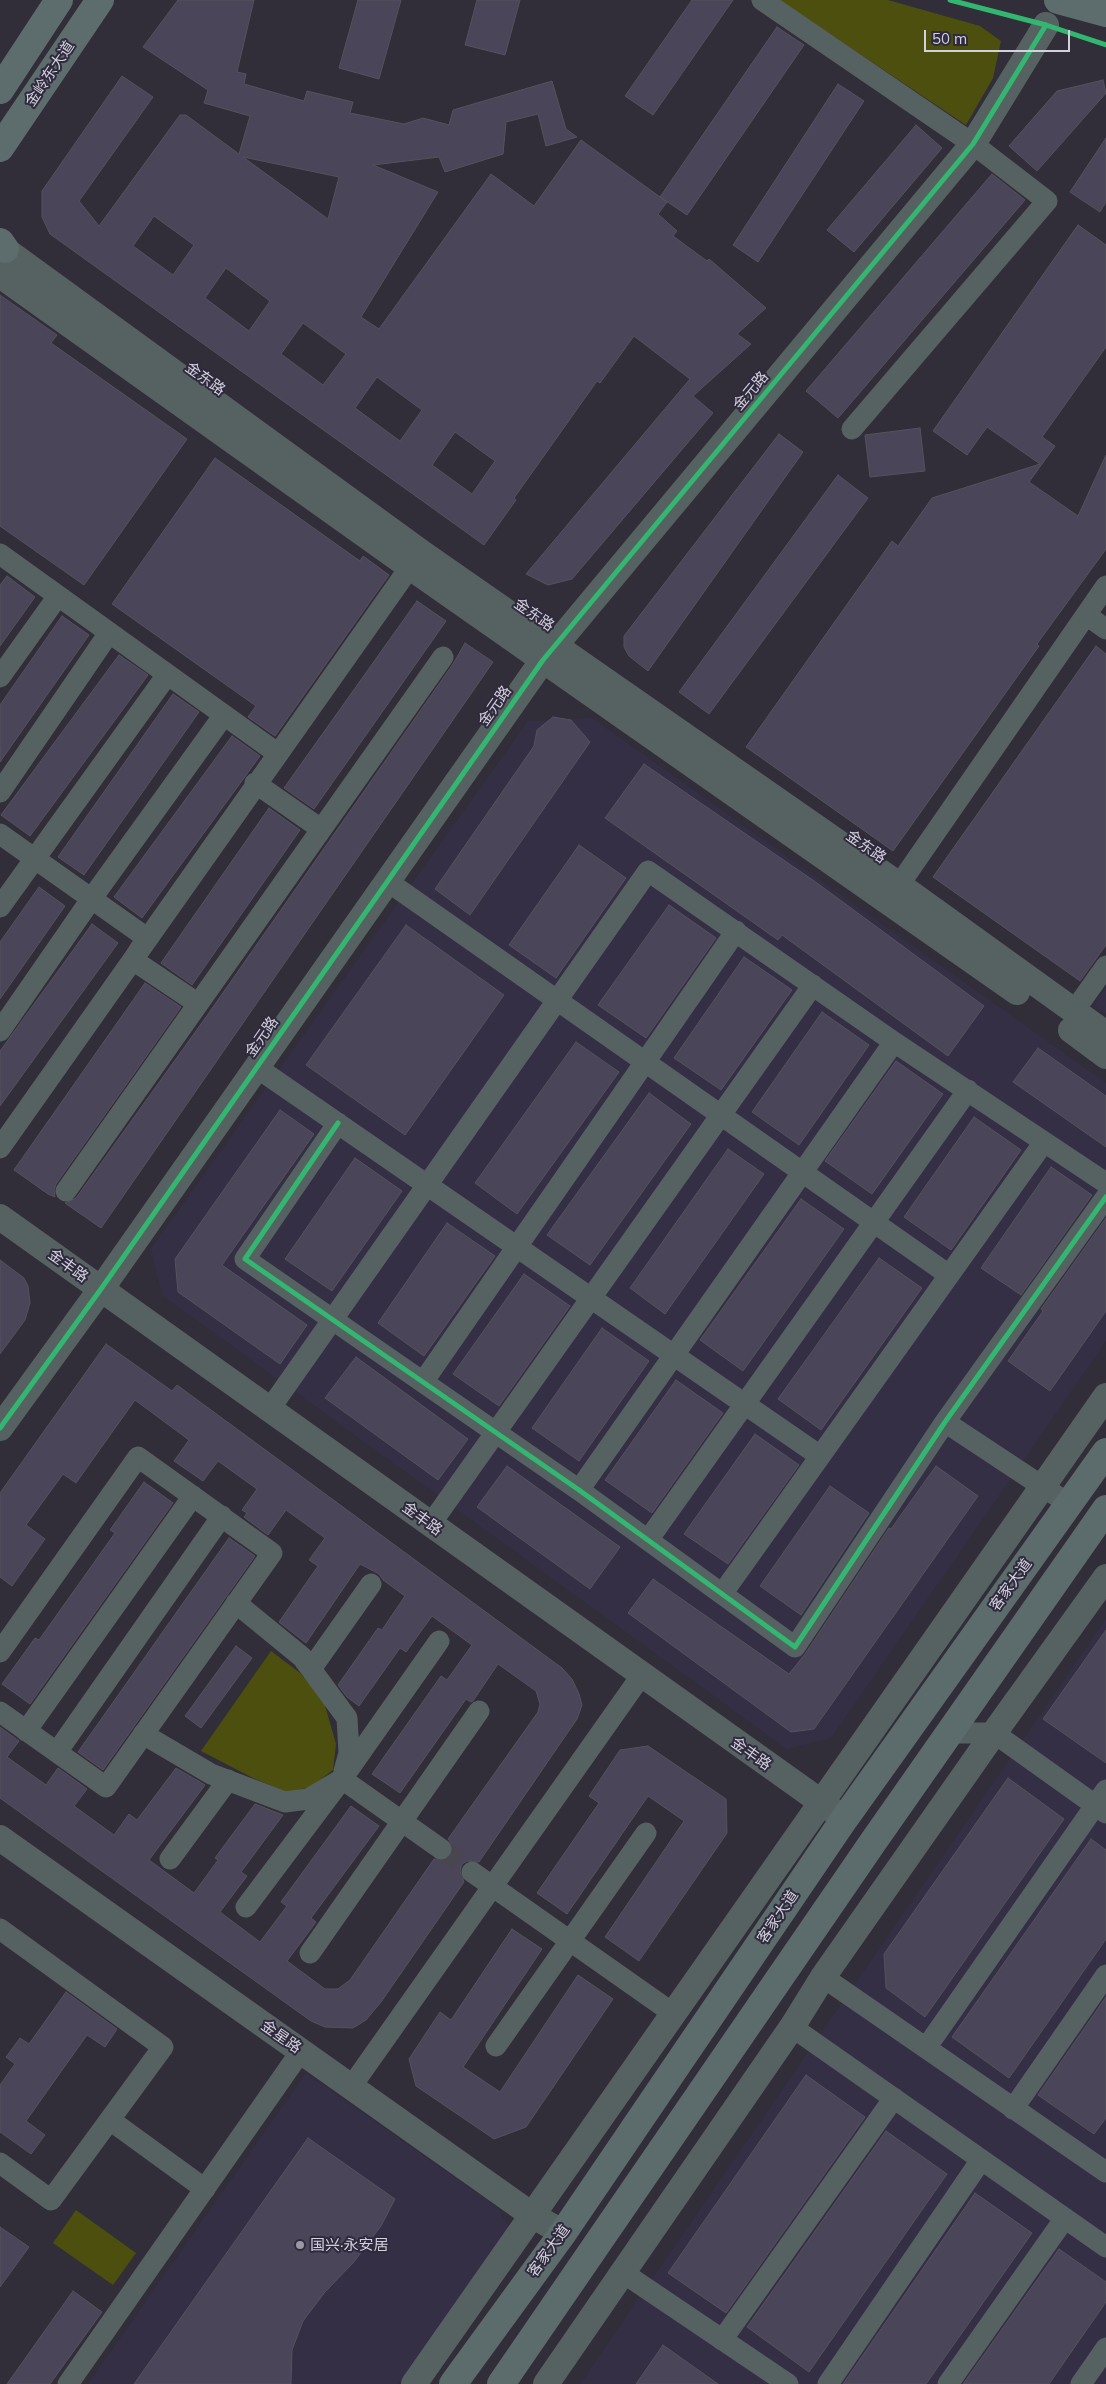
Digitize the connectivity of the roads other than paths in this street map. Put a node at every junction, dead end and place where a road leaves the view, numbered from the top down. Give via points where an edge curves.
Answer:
1 (59, 0) edge
2 (100, 0) edge
3 (762, 0) edge
4 (1058, 0) edge
5 (1106, 13) edge
6 (1046, 26) dead end
7 (0, 90) edge
8 (973, 144) junction
9 (0, 148) edge
10 (1, 253) edge
11 (852, 429) dead end
12 (0, 555) edge
13 (410, 567) junction
14 (1106, 586) edge
15 (58, 596) junction
16 (1086, 615) junction
17 (1106, 629) edge
18 (109, 633) junction
19 (550, 652) junction
20 (442, 657) dead end
21 (167, 675) junction
22 (0, 677) edge
23 (224, 715) junction
24 (277, 753) junction
25 (255, 784) junction
26 (0, 792) edge
27 (321, 830) junction
28 (0, 834) edge
29 (35, 858) junction
30 (387, 881) junction
31 (899, 885) junction
32 (92, 898) junction
33 (0, 907) edge
34 (736, 932) junction
35 (147, 938) junction
36 (132, 960) junction
37 (1106, 966) edge
38 (813, 984) junction
39 (557, 1000) junction
40 (197, 1003) junction
41 (1074, 1011) junction
42 (0, 1031) edge
43 (1106, 1034) edge
44 (894, 1042) junction
45 (1106, 1056) edge
46 (645, 1062) junction
47 (256, 1067) junction
48 (968, 1090) junction
49 (721, 1115) junction
50 (338, 1123) junction
51 (1044, 1142) junction
52 (0, 1148) edge
53 (802, 1172) junction
54 (1106, 1183) edge
55 (427, 1185) junction
56 (66, 1191) dead end
57 (1106, 1197) edge
58 (0, 1217) edge
59 (874, 1223) junction
60 (517, 1247) junction
61 (949, 1275) junction
62 (101, 1289) junction
63 (592, 1298) junction
64 (332, 1319) junction
65 (674, 1355) junction
66 (422, 1382) junction
67 (1106, 1396) edge
68 (745, 1404) junction
69 (269, 1410) junction
70 (945, 1422) junction
71 (0, 1428) edge
72 (496, 1433) junction
73 (1106, 1452) edge
74 (820, 1456) junction
75 (1043, 1487) junction
76 (579, 1490) junction
77 (193, 1496) junction
78 (1069, 1504) junction
79 (1106, 1509) edge
80 (222, 1516) junction
81 (430, 1525) junction
82 (648, 1540) junction
83 (1106, 1577) edge
84 (371, 1584) dead end
85 (722, 1594) junction
86 (236, 1603) junction
87 (439, 1641) dead end
88 (0, 1652) edge
89 (311, 1669) junction
90 (641, 1676) junction
91 (479, 1711) dead end
92 (0, 1712) edge
93 (26, 1731) junction
94 (949, 1733) junction
95 (994, 1733) junction
96 (143, 1734) junction
97 (57, 1752) junction
98 (342, 1779) junction
99 (228, 1780) junction
100 (1102, 1803) edge
101 (822, 1804) junction
102 (844, 1818) junction
103 (402, 1820) junction
104 (646, 1833) dead end
105 (0, 1838) edge
106 (441, 1849) tunnel mouth
107 (170, 1859) dead end
108 (472, 1872) tunnel mouth
109 (492, 1887) junction
110 (246, 1907) dead end
111 (0, 1929) edge
112 (570, 1942) junction
113 (310, 1952) dead end
114 (1106, 1975) edge
115 (823, 1977) junction
116 (674, 2014) junction
117 (792, 2027) junction
118 (496, 2046) dead end
119 (926, 2048) junction
120 (301, 2052) junction
121 (351, 2087) junction
122 (894, 2098) junction
123 (1013, 2109) junction
124 (110, 2120) junction
125 (981, 2160) junction
126 (0, 2163) edge
127 (1103, 2164) edge
128 (205, 2189) junction
129 (532, 2215) junction
130 (1065, 2218) junction
131 (563, 2233) junction
132 (1106, 2247) edge
133 (622, 2272) junction
134 (722, 2340) junction
135 (1106, 2348) edge
136 (68, 2384) edge
137 (414, 2384) edge
138 (453, 2384) edge
139 (501, 2384) edge
140 (546, 2384) edge
141 (788, 2384) edge
142 (828, 2384) edge
143 (948, 2384) edge
144 (1081, 2384) edge

1 - 7 main road
2 - 9 main road, 金岭东大道
3 - 8 street
4 - 5 main road
6 - 8 street, 金元路
8 - 11 street via 1047,201
8 - 19 street, 金元路
10 - 13 street, 金东路
10 - 19 street, 金东路 via 422,553
12 - 15 street
13 - 19 street, 金东路
13 - 24 street
14 - 16 street
15 - 18 street
15 - 22 street
16 - 17 street
16 - 31 street
18 - 21 street
18 - 26 street
19 - 30 street, 金元路
19 - 31 street, 金东路
19 - 45 street, 金东路
20 - 27 street
21 - 23 street
21 - 29 street
23 - 24 street
23 - 32 street
24 - 25 street
25 - 27 street
25 - 35 street
27 - 40 street
28 - 29 street
29 - 32 street
29 - 33 street
30 - 39 street
30 - 47 street, 金元路
31 - 41 street, 金东路
32 - 35 street
32 - 42 street
34 - 38 street
34 - 39 street via 648,871
34 - 46 street
35 - 36 street
36 - 40 street
36 - 52 street
37 - 41 street
38 - 44 street
38 - 49 street
39 - 46 street
39 - 55 street
40 - 56 street
41 - 43 street, 金东路
44 - 48 street
44 - 53 street
46 - 49 street
46 - 60 street
47 - 50 street
47 - 62 street, 金元路
48 - 51 street
48 - 59 street
49 - 53 street
49 - 63 street
50 - 55 street
50 - 64 street via 245,1259
51 - 54 street
51 - 61 street
53 - 59 street
53 - 65 street
55 - 60 street
55 - 64 street
57 - 70 street
58 - 62 street, 金丰路
59 - 61 street
59 - 68 street
60 - 63 street
60 - 66 street
61 - 74 street
62 - 69 street, 金丰路
62 - 71 street, 金元路
63 - 65 street
63 - 72 street
64 - 66 street
64 - 69 street
65 - 68 street
65 - 76 street
66 - 72 street
67 - 75 street
68 - 74 street
68 - 82 street
69 - 81 street, 金丰路
70 - 75 street
70 - 85 street via 795,1648
72 - 76 street
72 - 81 street
73 - 78 main road, 客家大道
74 - 85 street
75 - 78 street
75 - 101 street
76 - 82 street
77 - 80 street
77 - 88 street via 138,1457
77 - 93 street
78 - 102 main road, 客家大道
79 - 94 main road
80 - 86 street via 272,1552
80 - 97 street
81 - 90 street, 金丰路
82 - 85 street
83 - 95 street
84 - 89 street
86 - 89 street via 302,1657
86 - 96 street
87 - 98 street
89 - 98 street via 347,1718 348,1753
90 - 101 street, 金丰路
90 - 109 street
91 - 103 street
92 - 93 street
93 - 97 street
94 - 95 street
94 - 139 main road
95 - 100 street
95 - 115 street
96 - 97 street via 106,1787
96 - 99 street via 211,1774
98 - 99 street via 308,1799 285,1802
98 - 103 street
98 - 110 street
99 - 107 street
100 - 119 street
101 - 102 street, 金丰路
101 - 116 street
102 - 131 main road, 客家大道
103 - 106 street
103 - 113 street
104 - 112 street
105 - 120 street, 金星路
108 - 109 street
109 - 112 street
109 - 121 street
111 - 124 street via 163,2047
112 - 116 street
112 - 118 street
114 - 123 street
115 - 117 street
115 - 119 street
116 - 129 street
117 - 122 street
117 - 133 street
119 - 123 street
120 - 121 street, 金星路
120 - 128 street
121 - 129 street, 金星路
122 - 125 street
122 - 134 street
123 - 127 street
124 - 126 street via 52,2200
124 - 128 street
125 - 130 street
125 - 142 street
128 - 136 street
129 - 131 street, 金星路
129 - 137 street
130 - 132 street
130 - 143 street
131 - 138 main road, 客家大道
133 - 134 street
133 - 140 street
134 - 141 street
135 - 144 street

